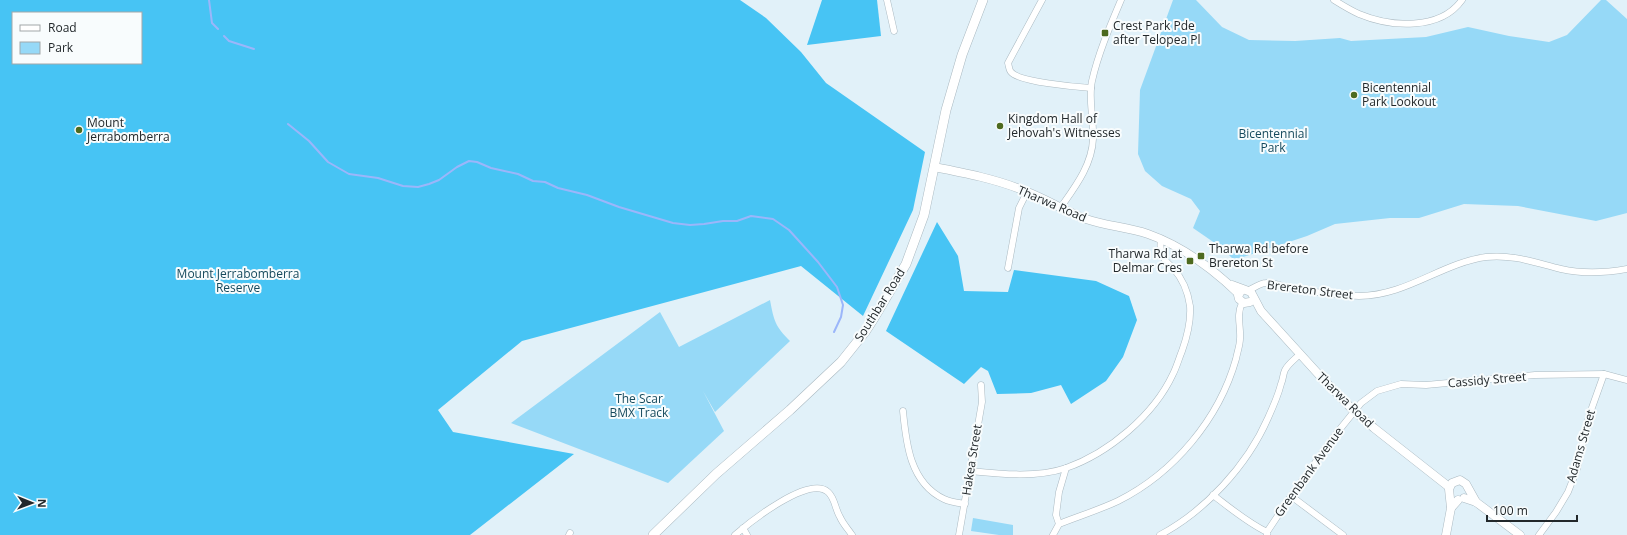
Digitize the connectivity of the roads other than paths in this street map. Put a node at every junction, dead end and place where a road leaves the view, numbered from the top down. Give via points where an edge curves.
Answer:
1 (887, 0) edge
2 (983, 0) edge
3 (1042, 0) edge
4 (1121, 0) edge
5 (1334, 0) edge
6 (1462, 0) edge
7 (894, 32) dead end
8 (1092, 88) junction
9 (934, 167) junction
10 (1026, 192) junction
11 (1061, 207) junction
12 (1161, 239) junction
13 (1008, 268) dead end
14 (1627, 269) edge
15 (1246, 296) junction
16 (1300, 354) junction
17 (1604, 374) junction
18 (1627, 380) edge
19 (981, 385) dead end
20 (903, 411) dead end
21 (1354, 411) junction
22 (1066, 468) junction
23 (970, 471) junction
24 (1451, 488) junction
25 (1468, 489) junction
26 (1213, 496) junction
27 (1291, 496) junction
28 (1461, 499) junction
29 (1476, 502) junction
30 (965, 504) junction
31 (1451, 508) junction
32 (1059, 524) junction
33 (743, 528) junction
34 (1267, 533) edge
35 (653, 535) edge
36 (735, 535) edge
37 (747, 535) edge
38 (852, 535) edge
39 (959, 535) edge
40 (1053, 535) edge
41 (1160, 535) edge
42 (1343, 535) edge
43 (1446, 535) edge
44 (1520, 535) edge
45 (1539, 535) edge

1 - 7 street
2 - 9 main road, Southbar Road via 962,56 946,110
3 - 8 street via 1008,63 1011,72 1017,77
4 - 8 street via 1099,58
5 - 6 street via 1368,17 1385,22 1409,23 1442,17
8 - 11 street via 1093,140 1089,160
9 - 10 street, Tharwa Road via 986,178
9 - 35 main road, Southbar Road via 924,216 906,264 865,332 833,370 716,474
10 - 11 street, Tharwa Road
10 - 13 street via 1019,208
11 - 12 street, Tharwa Road via 1091,221 1120,226
12 - 15 street, Tharwa Road via 1184,251
12 - 22 street via 1163,258 1183,282 1190,307 1189,326 1174,373 1165,390 1134,426 1107,446
14 - 15 street, Brereton Street via 1580,272 1527,259 1497,256 1465,261 1391,291 1360,296 1323,293 1266,283
15 - 16 street, Tharwa Road
15 - 32 street via 1238,314 1240,339 1236,359 1220,399 1197,435 1163,470 1141,487 1093,512
16 - 21 street, Tharwa Road
16 - 26 street via 1285,370 1268,418 1253,447
17 - 18 street, Cassidy Street
17 - 21 street, Cassidy Street via 1535,375 1401,384 1378,391
17 - 45 street, Adams Street via 1589,416 1577,469 1568,492
19 - 23 street, Hakea Street via 982,402
20 - 30 street via 905,440 915,471 929,488 944,499
21 - 24 street, Tharwa Road
21 - 27 street, Greenbank Avenue
22 - 23 street via 1021,475
22 - 32 street via 1056,515
23 - 30 street, Hakea Street
24 - 25 street via 1463,482
24 - 28 street via 1454,498
24 - 31 street
25 - 28 street via 1467,494
25 - 29 street
26 - 34 street
26 - 41 street via 1176,526
27 - 34 street, Greenbank Avenue
27 - 42 street
28 - 29 street
28 - 31 street
29 - 44 street
30 - 39 street, Hakea Street
31 - 43 street
32 - 40 street
33 - 36 street
33 - 37 street
33 - 38 street via 781,502 809,488 819,488 832,496 839,517

